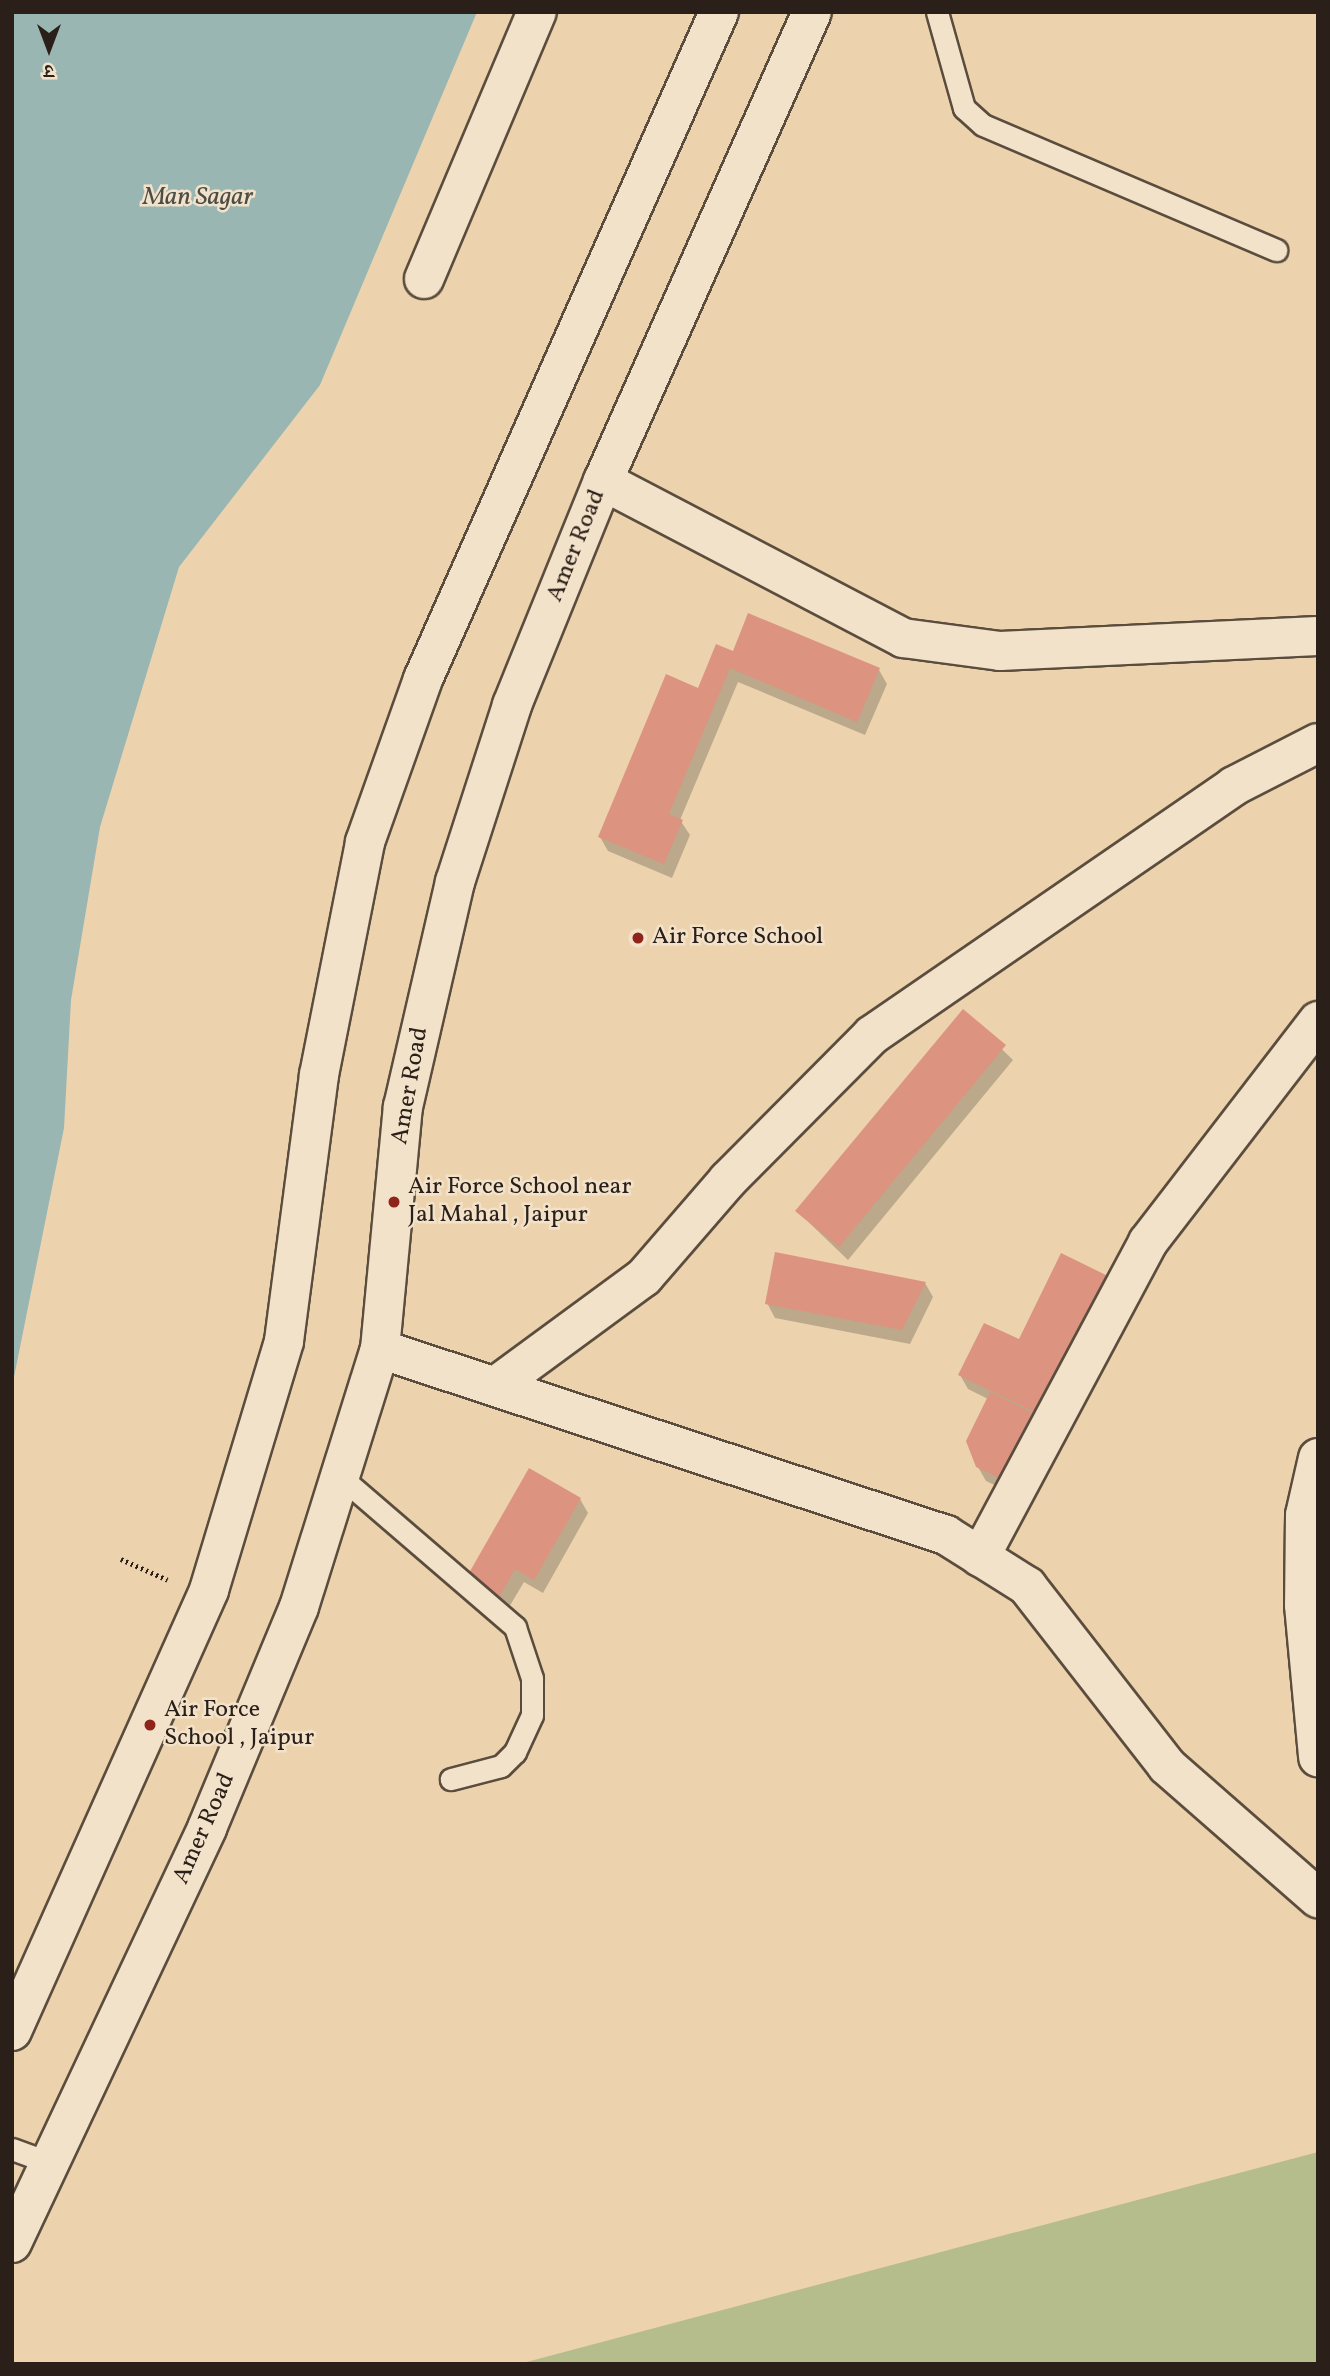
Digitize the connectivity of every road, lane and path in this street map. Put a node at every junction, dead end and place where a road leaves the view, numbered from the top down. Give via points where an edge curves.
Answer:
1 (537, 12) edge
2 (719, 12) edge
3 (812, 12) edge
4 (937, 12) edge
5 (1276, 250) dead end
6 (424, 279) dead end
7 (603, 481) junction
8 (1318, 636) edge
9 (1318, 743) edge
10 (1318, 1020) edge
11 (380, 1349) junction
12 (497, 1385) junction
13 (1318, 1458) edge
14 (343, 1479) junction
15 (981, 1557) junction
16 (1318, 1757) edge
17 (451, 1779) dead end
18 (1318, 1898) edge
19 (71, 1901) junction
20 (12, 1962) edge
21 (12, 2031) edge
22 (12, 2150) edge
23 (50, 2163) junction
24 (17, 2220) edge

1 - 6 main road
2 - 19 main road via 423,679 365,842 320,1075 284,1341 209,1590
3 - 7 main road, Amer Road
4 - 5 lane via 964,108 983,125
7 - 8 main road via 846,613 904,638 1000,651
7 - 11 main road, Amer Road via 512,705 455,882 403,1107
9 - 12 main road via 1234,786 872,1035 728,1180 644,1277
10 - 15 main road via 1148,1242
11 - 12 main road
11 - 14 main road, Amer Road
12 - 15 main road via 946,1535
13 - 16 main road via 1305,1515 1304,1605
14 - 17 lane via 515,1627 532,1678 532,1715 515,1752 501,1766
14 - 23 main road, Amer Road via 299,1607 207,1828
15 - 18 main road via 1027,1586 1167,1766
19 - 20 main road
19 - 21 main road
22 - 23 lane
23 - 24 main road, Amer Road

